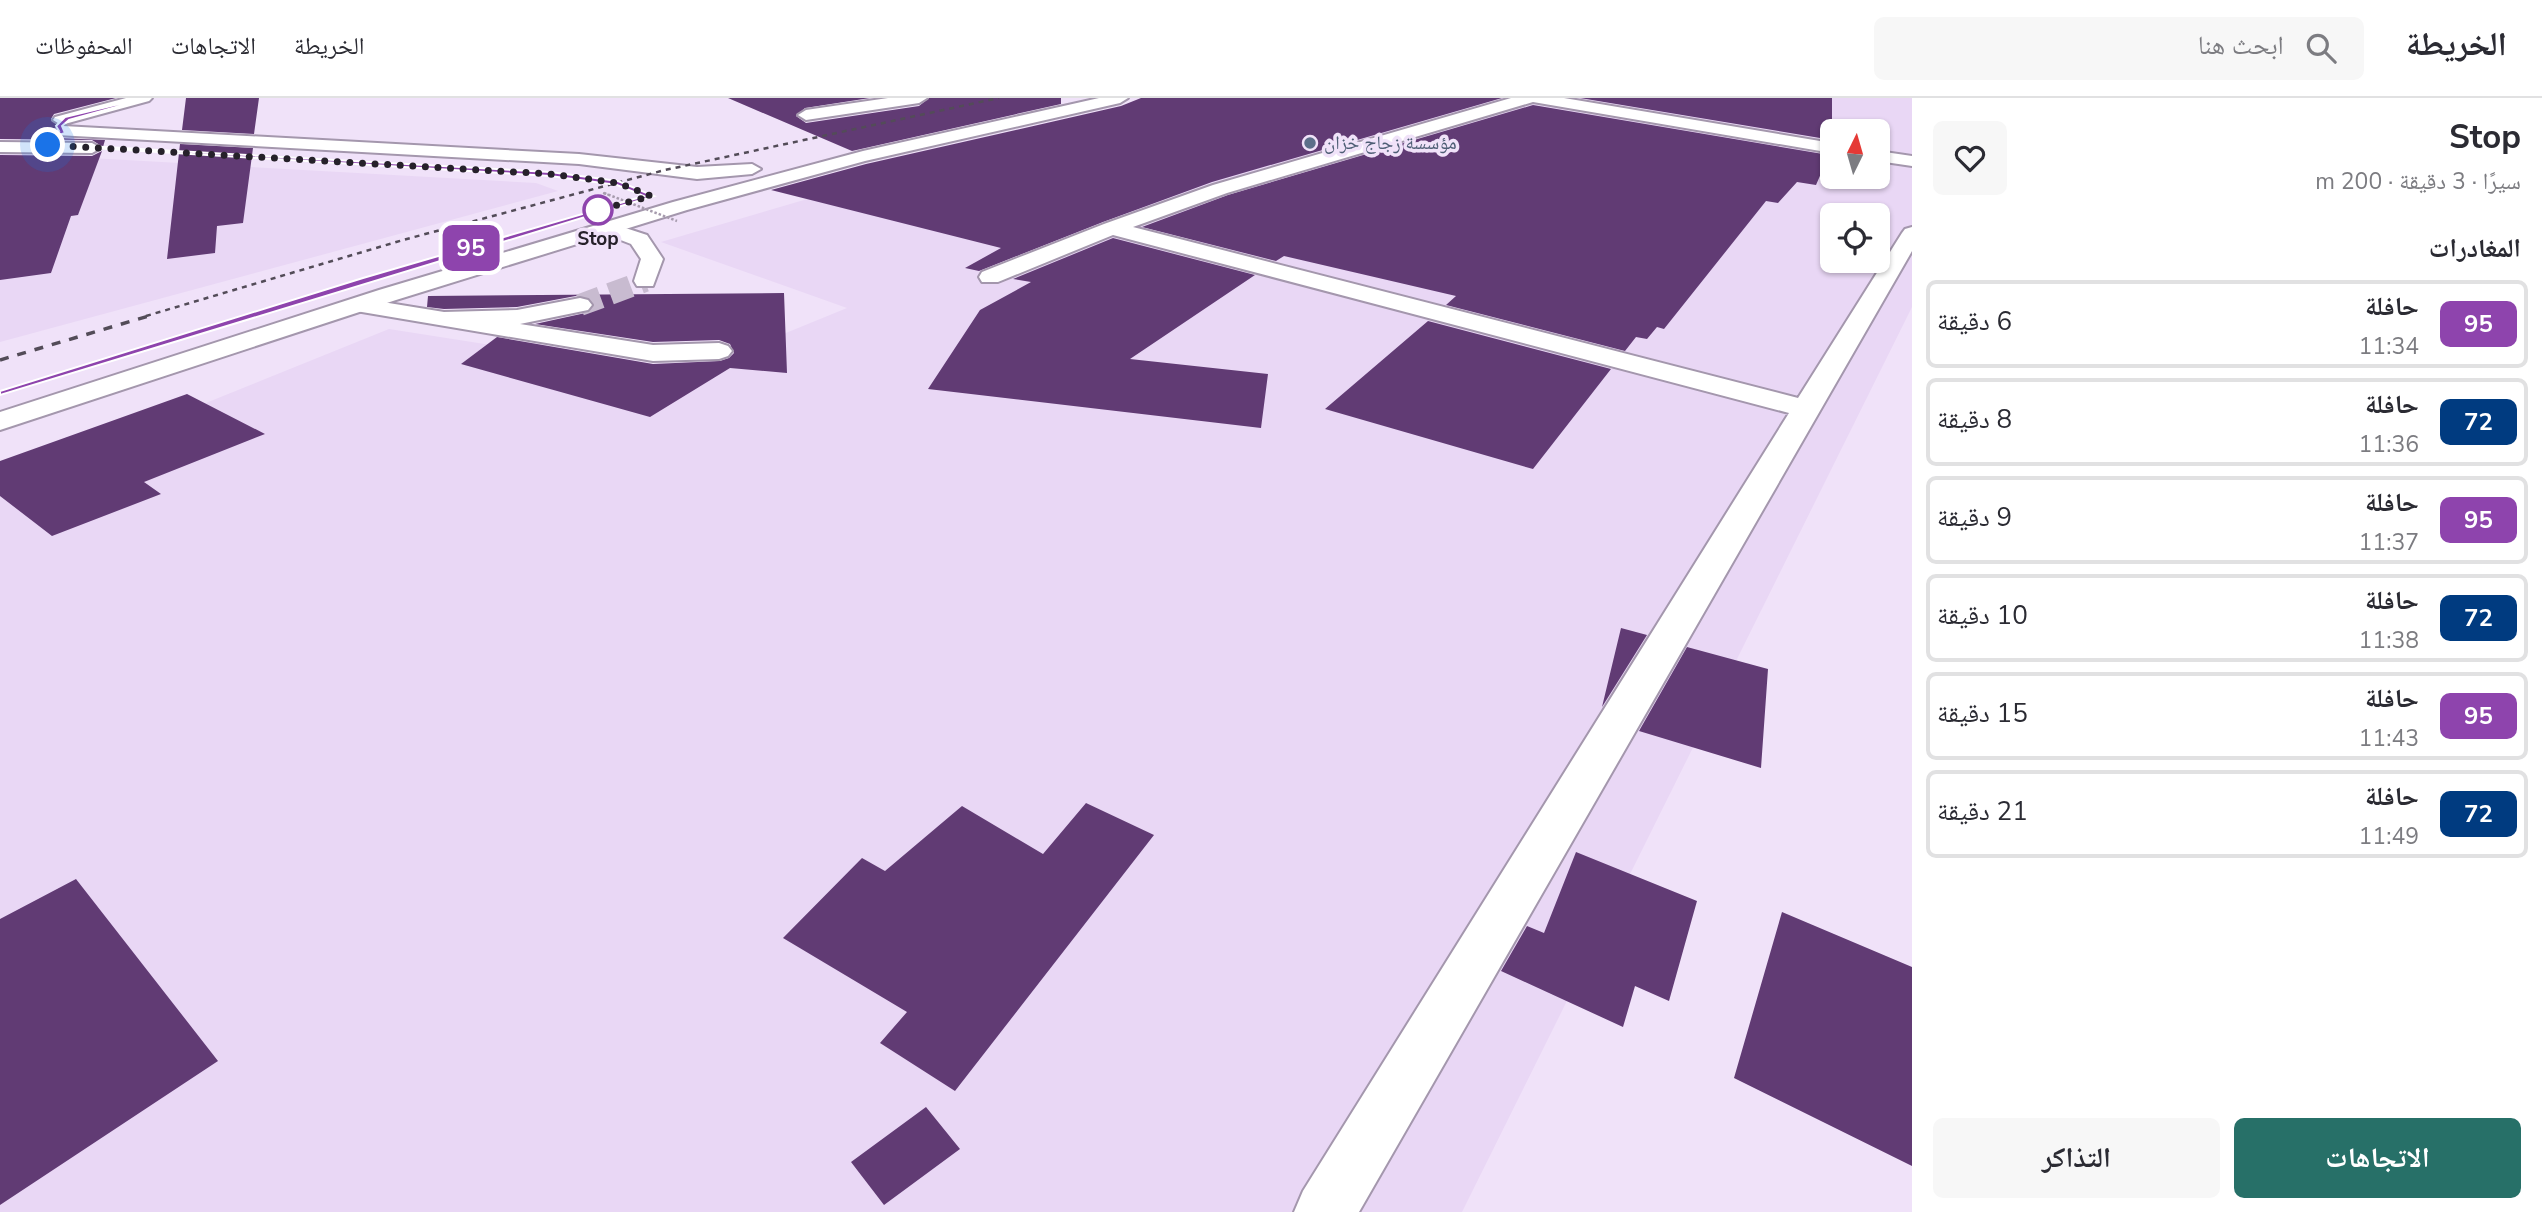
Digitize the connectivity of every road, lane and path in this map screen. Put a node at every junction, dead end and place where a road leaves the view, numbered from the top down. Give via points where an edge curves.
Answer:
1 (144, 98) edge
2 (919, 98) edge
3 (1068, 98) edge
4 (1120, 98) edge
5 (1528, 98) edge
6 (1537, 98) edge
7 (806, 115) dead end
8 (65, 125) junction
9 (0, 138) edge
10 (48, 145) junction
11 (1820, 146) edge
12 (0, 147) edge
13 (1890, 158) edge
14 (1912, 162) edge
15 (752, 169) junction
16 (605, 187) joint
17 (677, 221) dead end
18 (607, 228) junction
19 (1111, 228) junction
20 (1912, 233) edge
21 (422, 263) dead end
22 (990, 277) dead end
23 (645, 281) dead end
24 (358, 305) junction
25 (580, 305) tunnel mouth
26 (444, 319) junction
27 (719, 351) dead end
28 (1807, 409) junction
29 (0, 421) edge
30 (1325, 1212) edge

1 - 8 main road
2 - 7 main road
3 - 15 main road
4 - 18 main road via 781,177
5 - 19 main road via 1220,189
6 - 11 main road
8 - 9 main road
8 - 10 main road via 47,137
8 - 15 main road via 579,159 697,173
10 - 12 main road
10 - 16 main road via 550,174
13 - 14 main road
15 - 21 main road
16 - 17 path, bridge
18 - 23 main road via 639,240 652,259
18 - 24 main road
19 - 22 main road
19 - 28 main road
20 - 28 main road
24 - 26 main road
24 - 29 main road
25 - 26 main road via 517,317
26 - 27 main road via 653,353
28 - 30 main road

